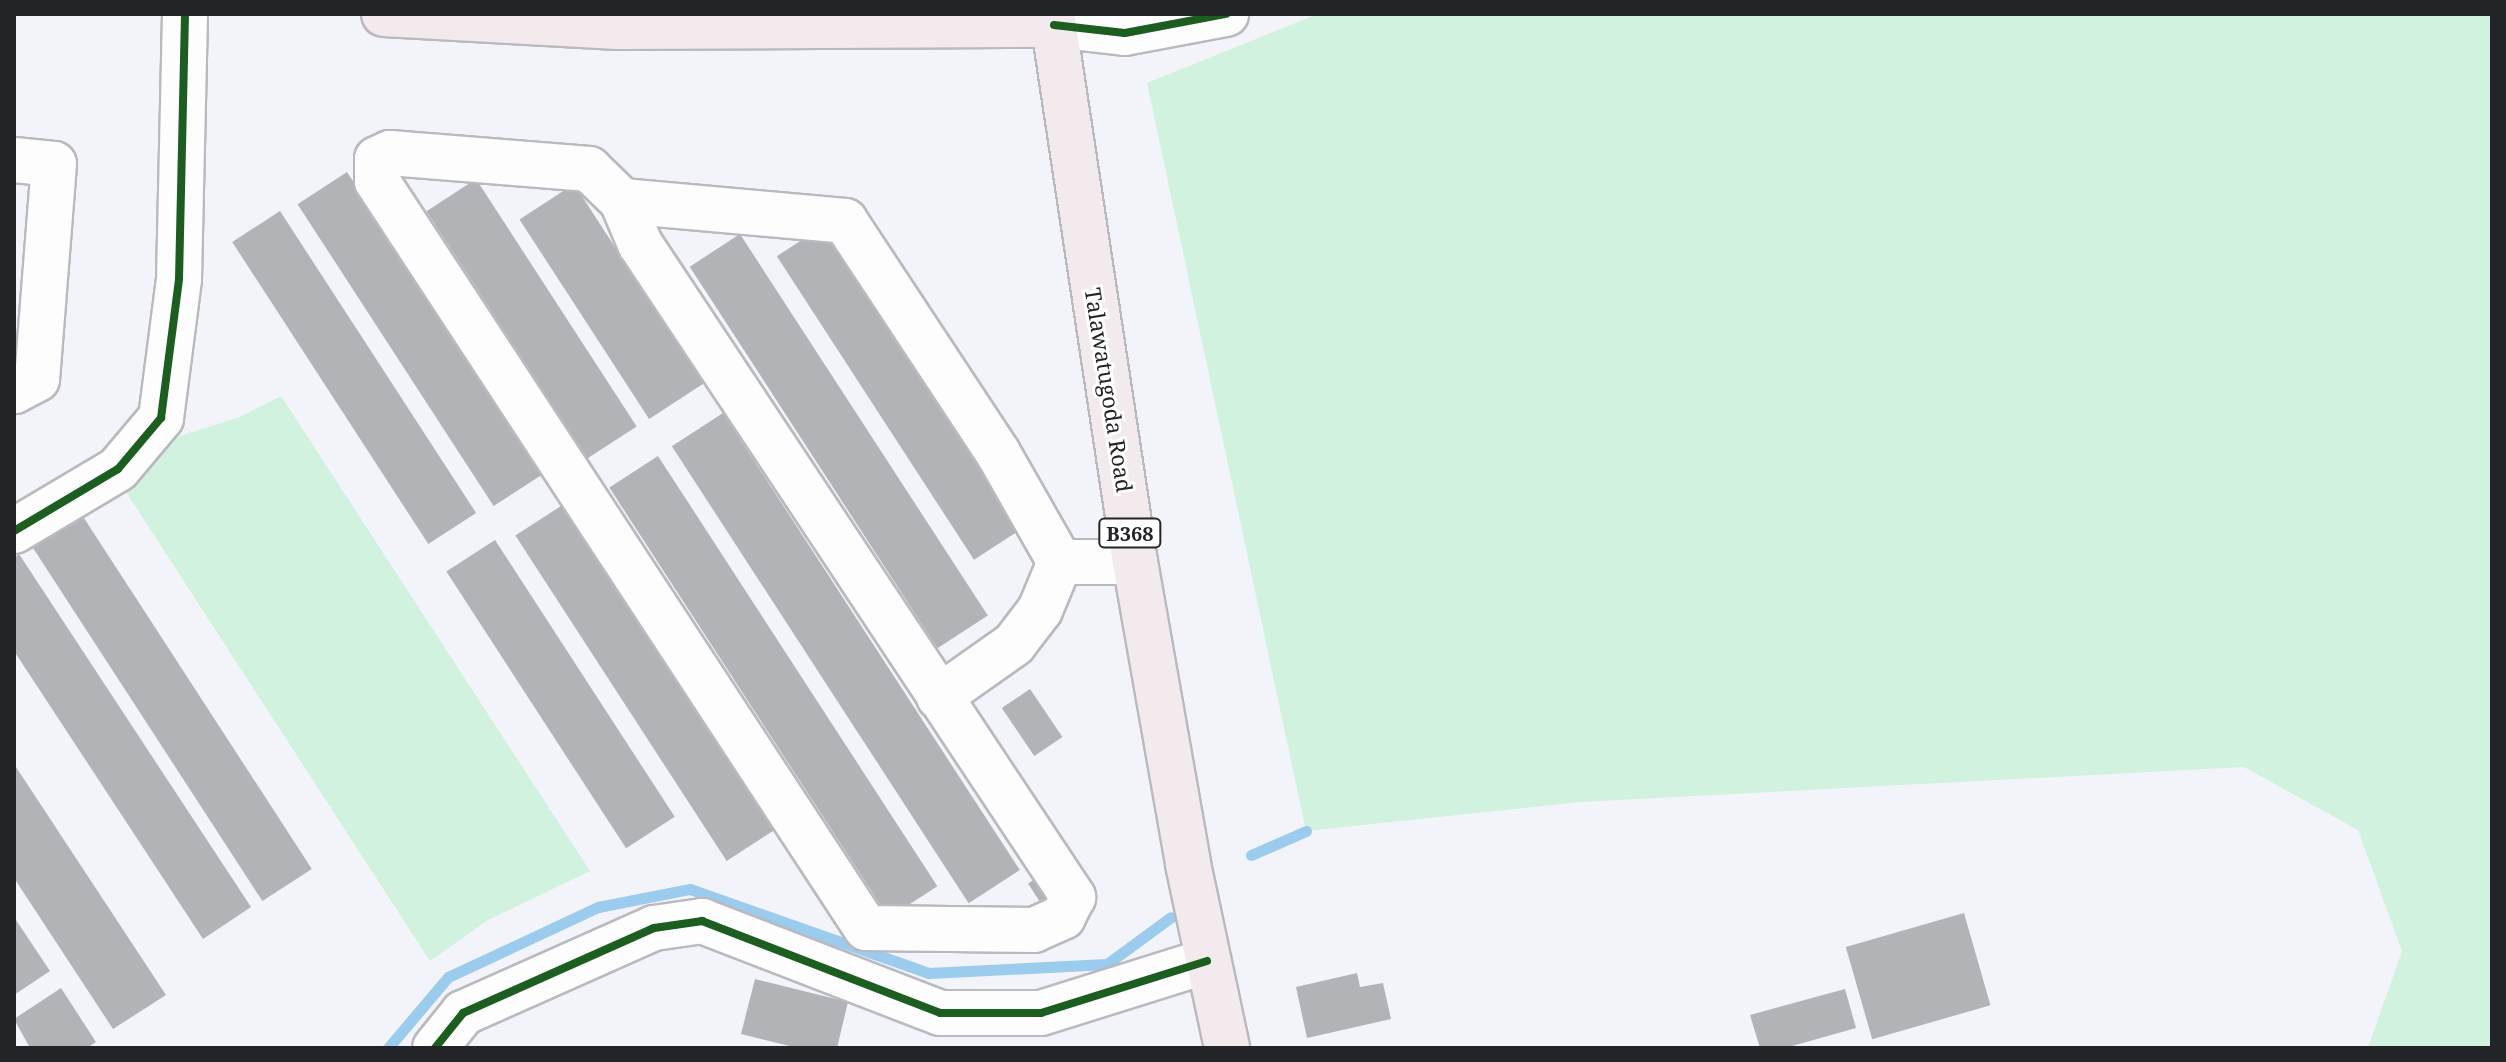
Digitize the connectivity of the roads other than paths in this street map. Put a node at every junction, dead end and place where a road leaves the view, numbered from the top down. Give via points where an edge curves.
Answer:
1 (185, 14) edge
2 (384, 14) edge
3 (1226, 14) edge
4 (1053, 19) edge
5 (14, 160) edge
6 (622, 201) junction
7 (14, 391) edge
8 (14, 531) edge
9 (1060, 562) junction
10 (1135, 562) junction
11 (939, 697) junction
12 (1207, 961) junction
13 (435, 1048) edge
14 (1227, 1048) edge

1 - 8 street via 179,279 161,418 118,469
2 - 4 main road via 618,27
3 - 4 street via 1125,33
4 - 10 main road, Talawatugoda Road / B368
5 - 7 street via 54,164 37,379
6 - 9 street via 845,221 998,453
6 - 11 street via 640,244
6 - 11 street via 589,169 390,153 377,159 377,181 866,928 1034,930 1063,917 1073,897
9 - 10 street
9 - 11 street via 1040,610 1014,644
10 - 12 main road, Talawatugoda Road / B368
12 - 13 street via 1041,1013 940,1013 702,921 654,928 463,1013
12 - 14 main road, Talawatugoda Road / B368

